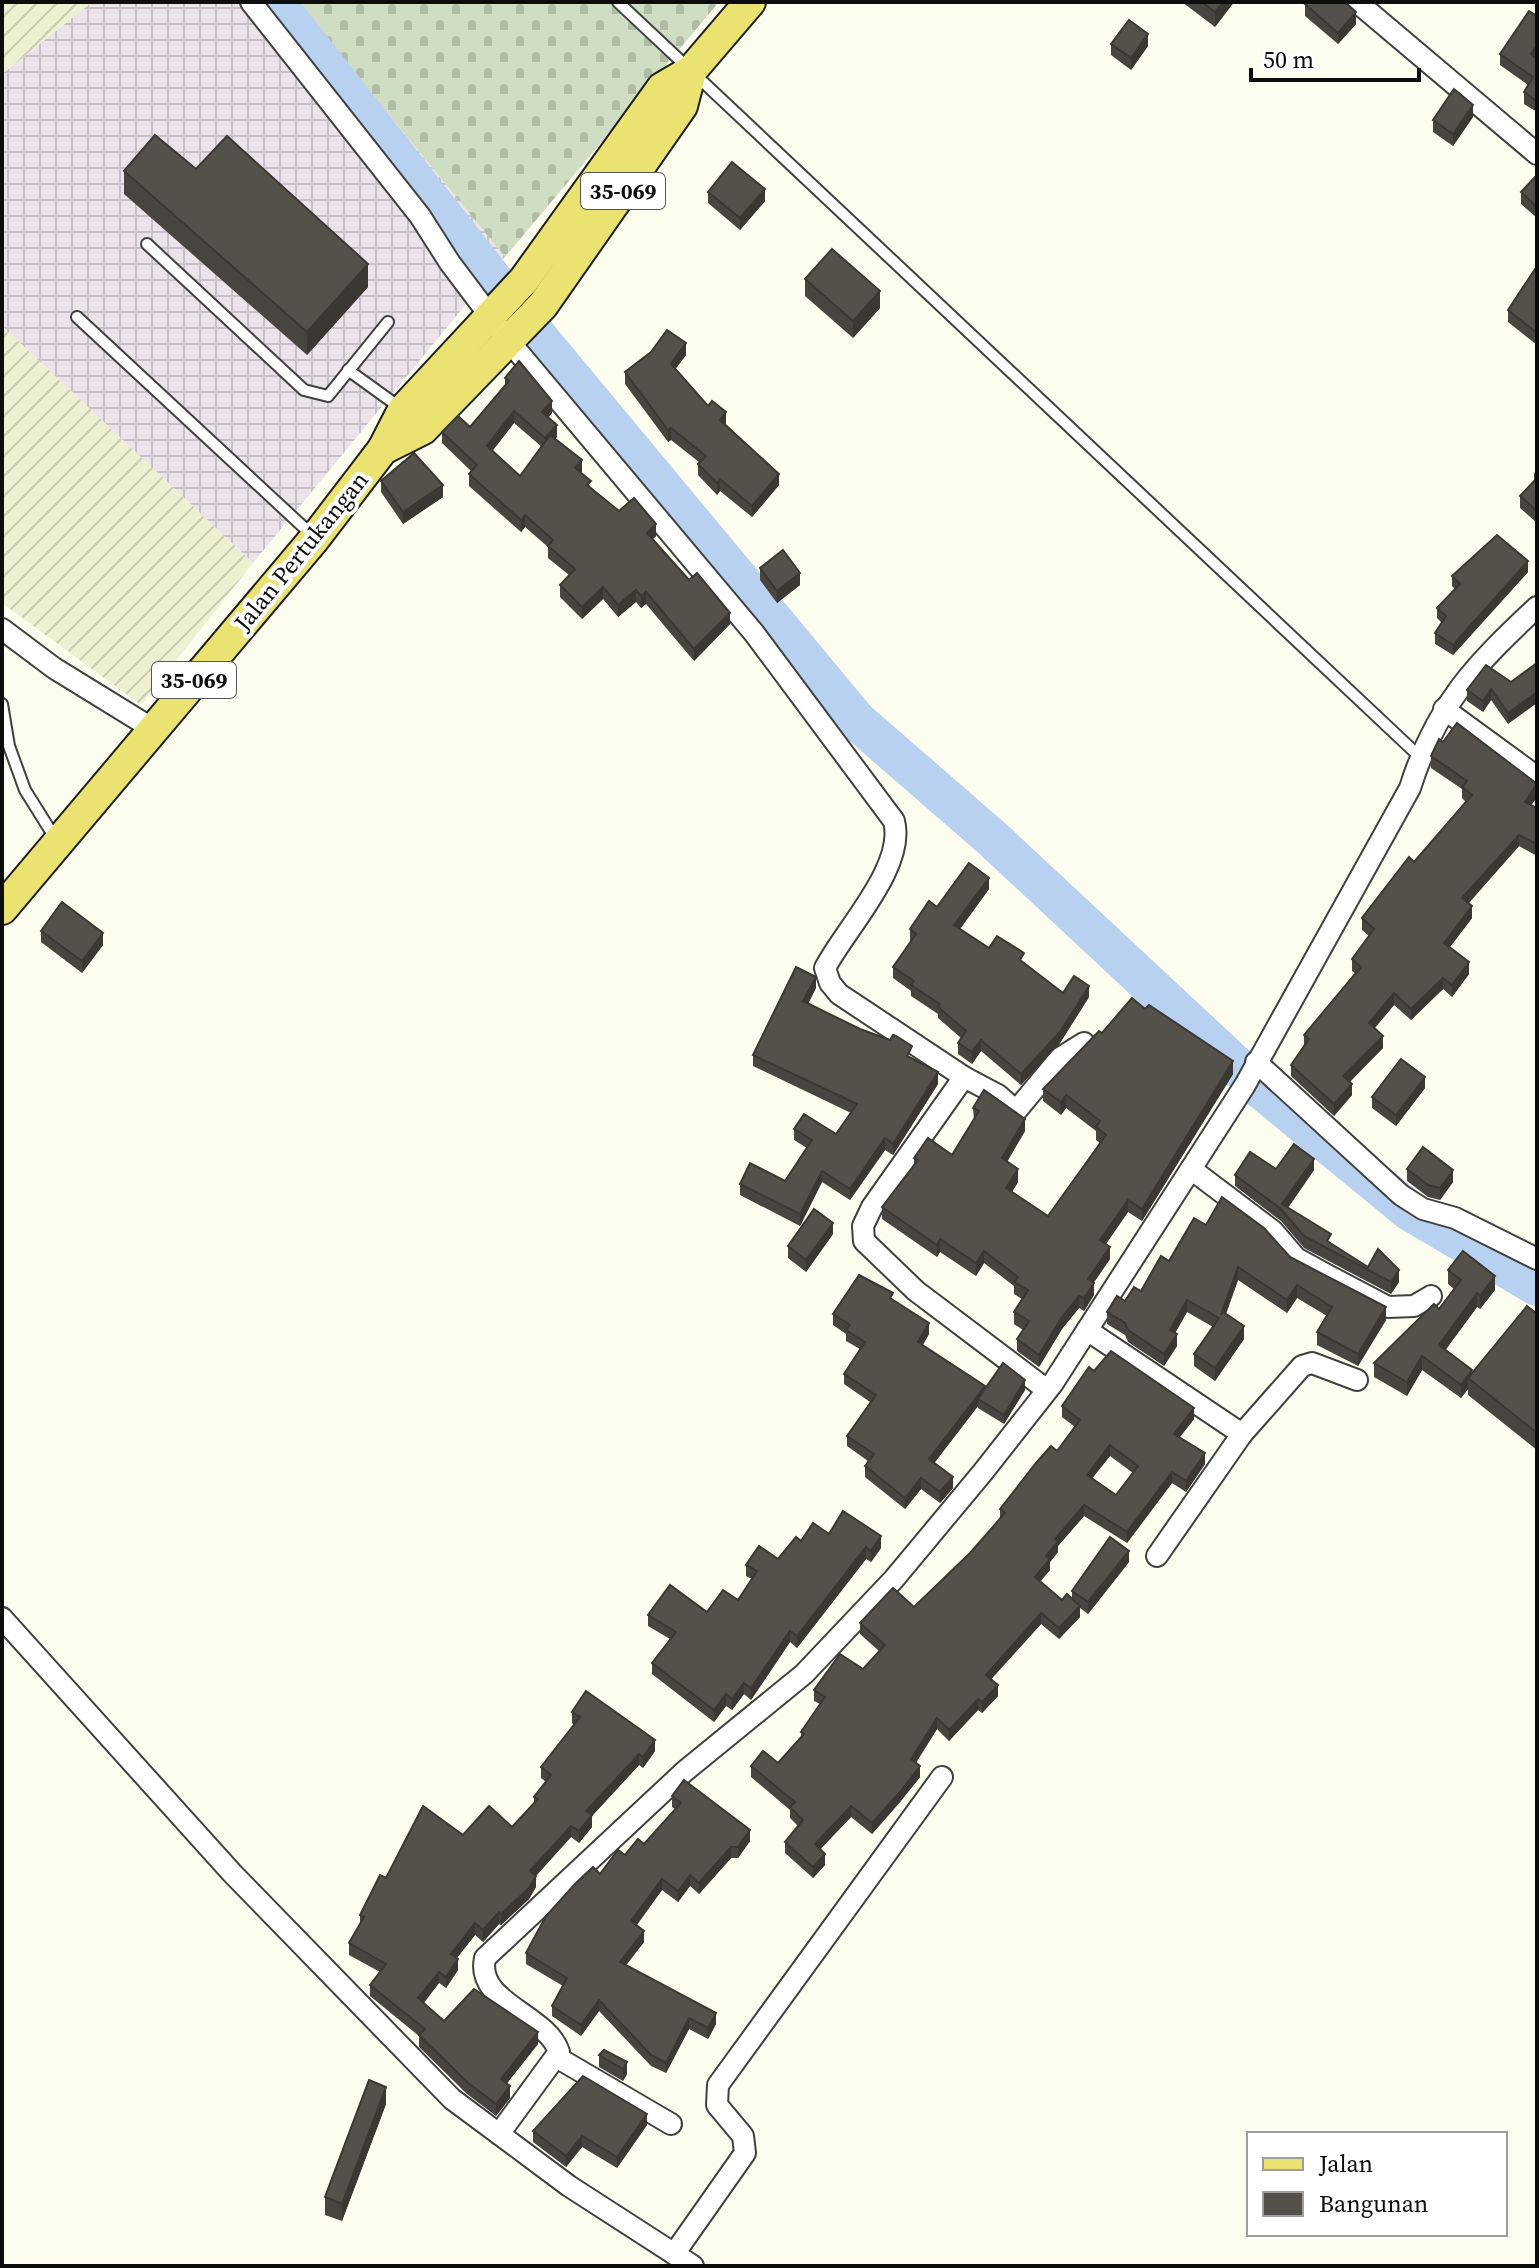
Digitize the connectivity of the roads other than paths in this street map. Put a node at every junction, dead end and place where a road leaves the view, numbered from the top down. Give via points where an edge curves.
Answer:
1 (251, 2) edge
2 (618, 2) edge
3 (750, 2) edge
4 (1357, 2) edge
5 (691, 71) junction
6 (1537, 154) edge
7 (147, 244) dead end
8 (77, 317) dead end
9 (388, 322) dead end
10 (505, 322) junction
11 (348, 370) junction
12 (403, 410) junction
13 (383, 449) junction
14 (315, 538) junction
15 (1537, 607) edge
16 (2, 629) edge
17 (2, 704) edge
18 (1444, 709) junction
19 (153, 729) junction
20 (1420, 757) junction
21 (1537, 777) edge
22 (58, 844) junction
23 (2, 909) edge
24 (1084, 1043) edge
25 (1250, 1074) junction
26 (964, 1077) junction
27 (1191, 1169) junction
28 (1537, 1259) edge
29 (1431, 1296) dead end
30 (1087, 1330) junction
31 (1357, 1380) dead end
32 (1047, 1390) junction
33 (1242, 1434) junction
34 (1157, 1556) dead end
35 (2, 1618) edge
36 (942, 1777) dead end
37 (558, 2058) junction
38 (671, 2124) dead end
39 (499, 2134) junction
40 (674, 2254) junction
41 (693, 2266) edge

1 - 10 street via 420,216 450,263
2 - 5 lane
3 - 5 main road, 35-069
4 - 6 street
5 - 10 main road, Jalan Pertukangan / 35-069 via 662,88 524,280
5 - 10 main road, Jalan Pertukangan / 35-069 via 682,106 543,305
5 - 20 lane
7 - 11 lane via 304,390 328,396
8 - 14 lane
9 - 11 lane
10 - 12 main road, Jalan Pertukangan / 35-069
10 - 13 main road, Jalan Pertukangan / 35-069 via 423,429
10 - 26 street via 754,633 894,821 898,838 889,867 825,968 839,994
11 - 12 lane
12 - 13 main road, Jalan Pertukangan / 35-069
13 - 14 main road, Jalan Pertukangan / 35-069
14 - 19 main road, Jalan Pertukangan / 35-069
15 - 18 street via 1478,661
16 - 19 street
17 - 22 lane via 9,746 25,790
18 - 20 street
18 - 21 street
19 - 22 main road, Jalan Pertukangan / 35-069
20 - 25 street via 1410,788
22 - 23 main road, Jalan Pertukangan / 35-069
24 - 26 street via 1060,1058 1016,1111
25 - 27 street
25 - 28 street via 1401,1195
26 - 32 street via 872,1207 863,1226 864,1241 916,1291
27 - 29 street via 1273,1231 1296,1258 1329,1276 1388,1307 1414,1306
27 - 30 street
30 - 32 street
30 - 33 street
31 - 33 street via 1312,1363 1302,1366
32 - 37 street via 894,1579 804,1674 685,1771 485,1958 482,1972 489,1986 554,2037
33 - 34 street
35 - 39 street via 232,1873 452,2099
36 - 40 street via 718,2085 717,2105 743,2136 745,2153
37 - 38 street
37 - 39 street
39 - 40 street
40 - 41 street

